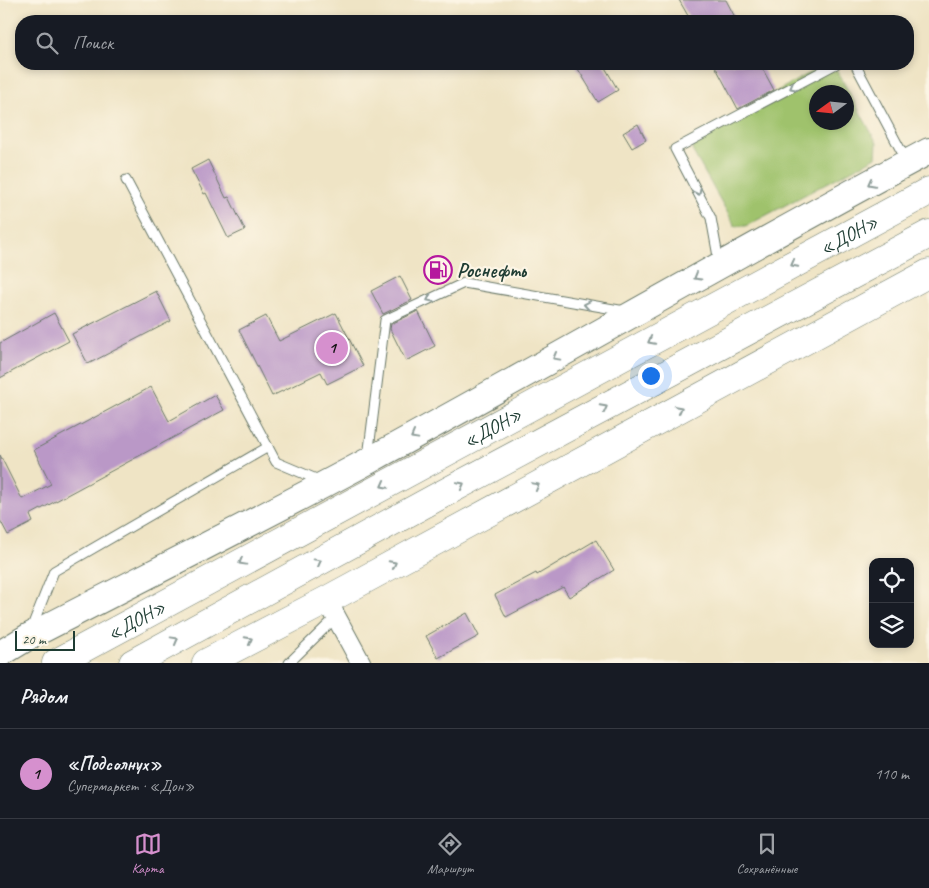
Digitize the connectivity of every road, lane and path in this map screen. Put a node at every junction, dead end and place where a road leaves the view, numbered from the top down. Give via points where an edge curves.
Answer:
1 (825, 70) edge
2 (859, 70) edge
3 (918, 157) edge
4 (126, 180) dead end
5 (929, 191) edge
6 (929, 234) edge
7 (720, 264) junction
8 (929, 274) edge
9 (636, 313) junction
10 (268, 447) junction
11 (367, 461) junction
12 (325, 483) junction
13 (331, 608) junction
14 (28, 637) junction
15 (0, 654) edge
16 (56, 663) edge
17 (132, 663) edge
18 (206, 663) edge
19 (288, 663) edge
20 (361, 663) edge

1 -> 7 lane via 675,149 711,218
2 - 3 lane
3 -> 7 main road
4 - 10 lane
5 -> 16 highway, «ДОН»
17 -> 6 highway, «ДОН»
7 -> 9 main road
13 -> 8 highway
9 -> 11 main road
9 -> 11 lane via 464,283 385,320
10 - 12 lane via 276,462
10 - 14 lane via 54,571
11 - 12 main road
12 - 14 main road
18 -> 13 highway
13 - 19 lane
13 - 20 street
14 - 15 main road

